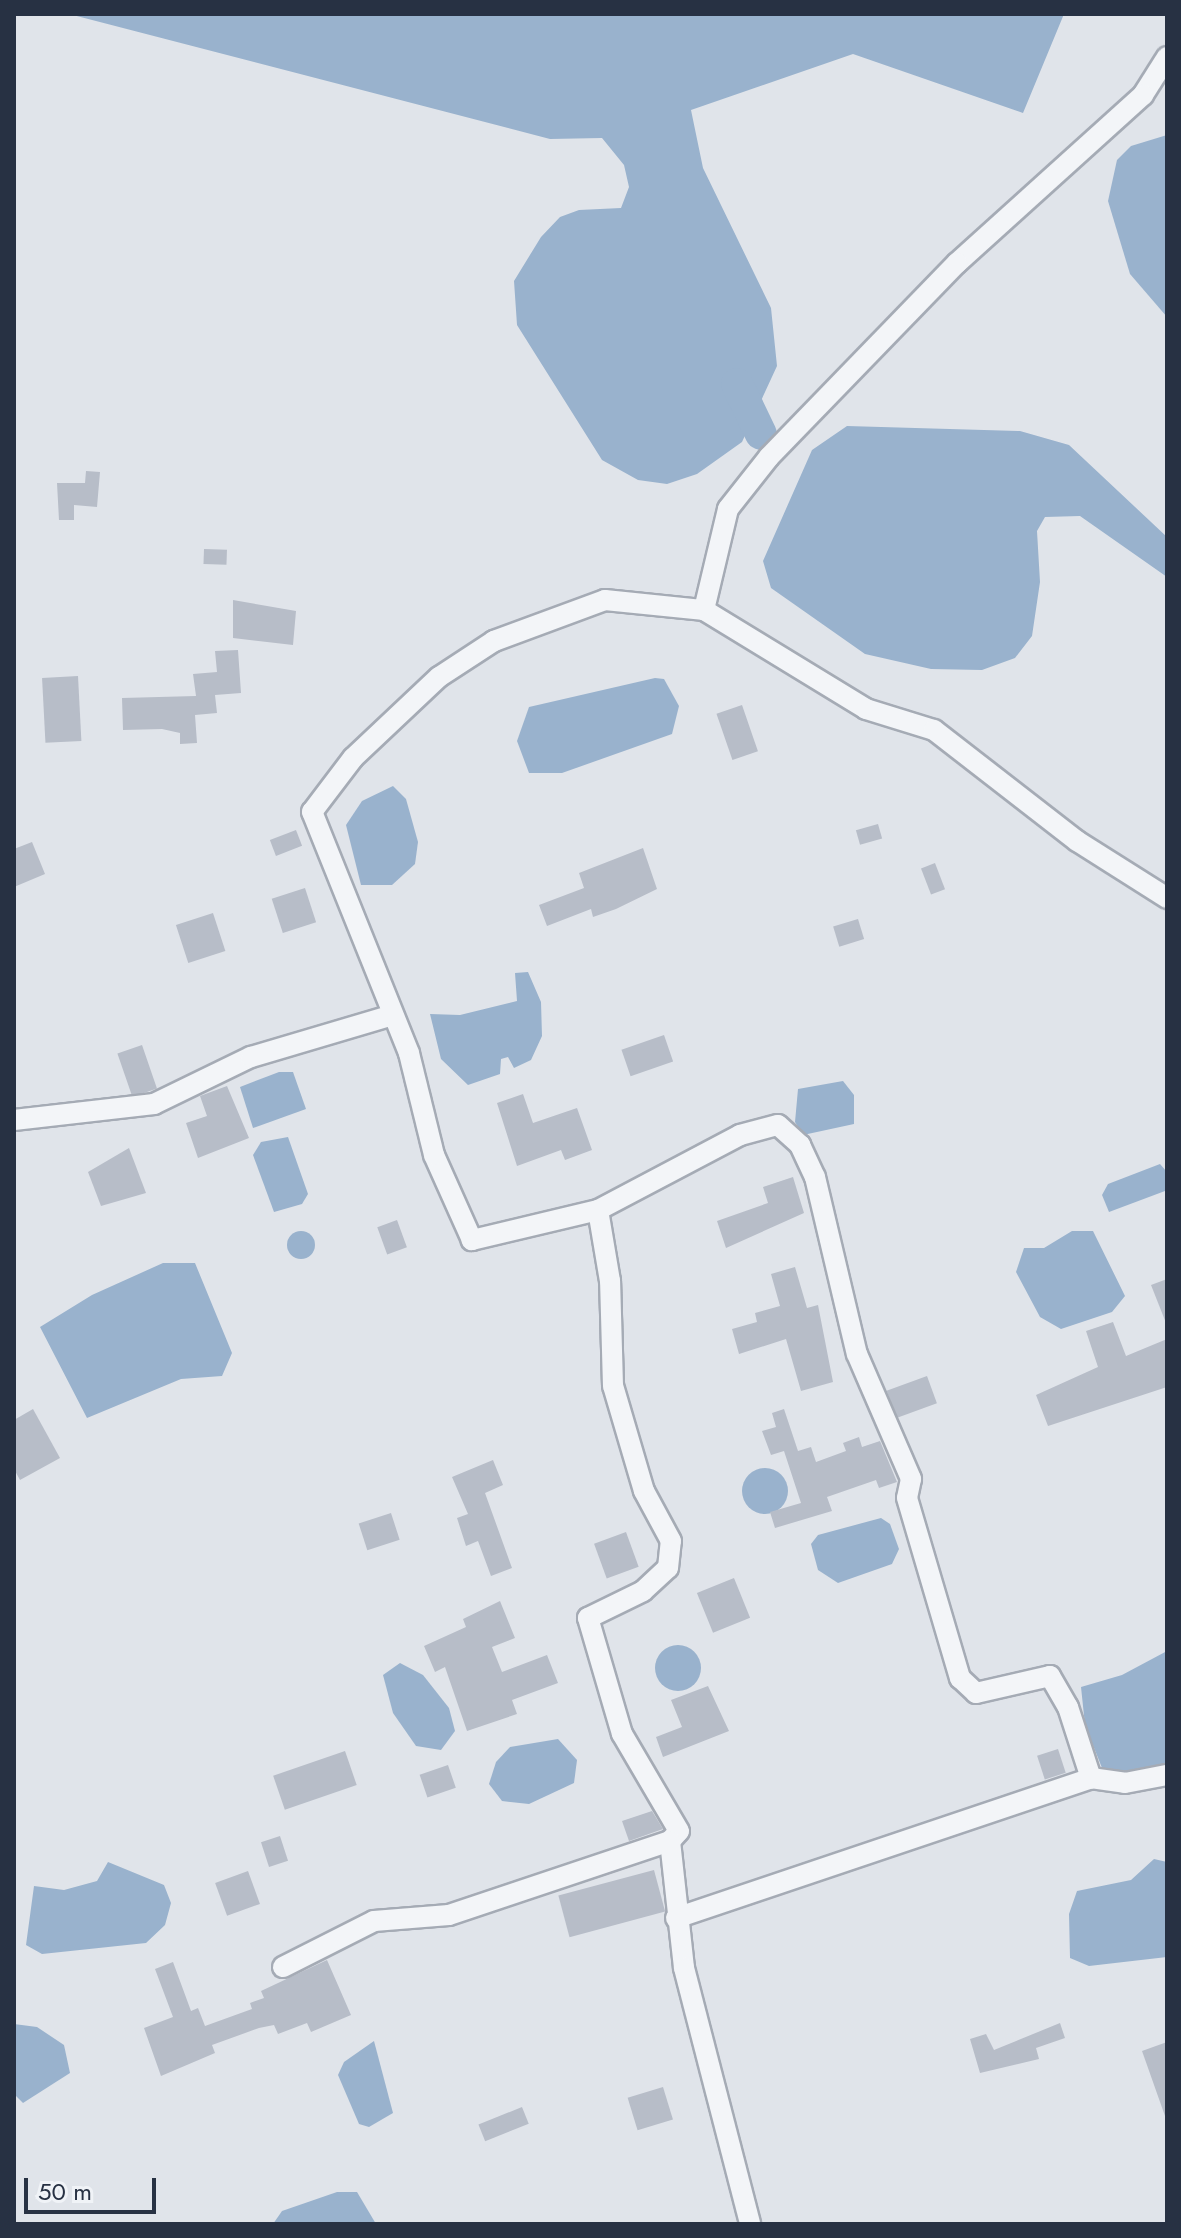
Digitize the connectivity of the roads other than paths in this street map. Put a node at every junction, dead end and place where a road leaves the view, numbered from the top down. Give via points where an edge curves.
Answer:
1 (1167, 57) edge
2 (704, 610) junction
3 (1167, 898) edge
4 (393, 1015) junction
5 (14, 1120) edge
6 (598, 1210) junction
7 (1167, 1775) edge
8 (1091, 1778) junction
9 (670, 1841) junction
10 (676, 1918) junction
11 (283, 1967) dead end
12 (750, 2224) edge

1 - 2 street via 1143,95 957,263 769,457 728,509
2 - 3 street via 866,709 934,730 1077,841
2 - 4 street via 605,600 494,641 439,677 353,758 312,812
4 - 5 street via 251,1057 154,1104
4 - 6 street via 409,1053 434,1155 472,1240
6 - 8 street via 740,1135 778,1125 800,1145 815,1177 857,1354 911,1479 907,1498 960,1678 976,1693 1050,1676 1068,1707
6 - 9 street via 610,1281 613,1386 644,1491 671,1541 668,1568 643,1591 588,1618 622,1734 679,1831
7 - 8 street via 1125,1783
8 - 10 street
9 - 10 street
9 - 11 street via 449,1915 374,1921
10 - 12 street

